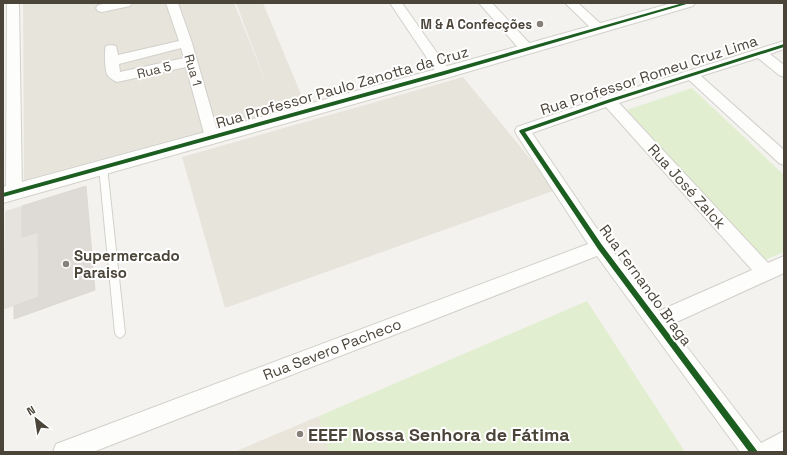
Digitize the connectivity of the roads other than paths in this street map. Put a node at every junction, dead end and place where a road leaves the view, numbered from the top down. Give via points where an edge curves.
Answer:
1 (13, 3) edge
2 (126, 3) edge
3 (172, 3) edge
4 (396, 3) edge
5 (485, 3) edge
6 (571, 3) edge
7 (678, 4) edge
8 (102, 6) edge
9 (104, 22) dead end
10 (598, 28) junction
11 (186, 43) junction
12 (784, 45) edge
13 (527, 49) junction
14 (759, 52) junction
15 (191, 61) junction
16 (784, 72) edge
17 (444, 73) junction
18 (691, 75) junction
19 (609, 101) junction
20 (522, 131) joint
21 (212, 137) junction
22 (784, 159) edge
23 (103, 167) junction
24 (9, 193) edge
25 (600, 247) junction
26 (784, 264) edge
27 (765, 272) junction
28 (656, 322) junction
29 (120, 332) dead end
30 (784, 442) edge
31 (64, 452) edge
32 (754, 452) edge
33 (766, 452) edge

1 - 24 street
2 - 8 street
3 - 11 street, Rua 1
4 - 17 street
5 - 13 street
6 - 10 street
7 - 10 street, Rua Professor Paulo Zanotta da Cruz
8 - 9 street
10 - 13 street, Rua Professor Paulo Zanotta da Cruz
11 - 15 street, Rua 1
11 - 15 street, Rua 5 via 111,55 113,73 118,77 126,76
12 - 14 street, Rua Professor Romeu Cruz Lima
13 - 17 street, Rua Professor Paulo Zanotta da Cruz
14 - 16 street
14 - 18 street, Rua Professor Romeu Cruz Lima
15 - 21 street, Rua 1
17 - 21 street, Rua Professor Paulo Zanotta da Cruz
18 - 19 street, Rua Professor Romeu Cruz Lima
18 - 22 street
19 - 20 street, Rua Professor Romeu Cruz Lima
19 - 27 street, Rua José Zalck
20 - 25 street, Rua Fernando Braga
21 - 23 street, Rua Professor Paulo Zanotta da Cruz
23 - 24 street, Rua Professor Paulo Zanotta da Cruz
23 - 29 lane
25 - 28 street, Rua Fernando Braga
25 - 31 street, Rua Severo Pacheco
26 - 27 street
27 - 28 street
28 - 32 street, Rua Fernando Braga
30 - 33 street

